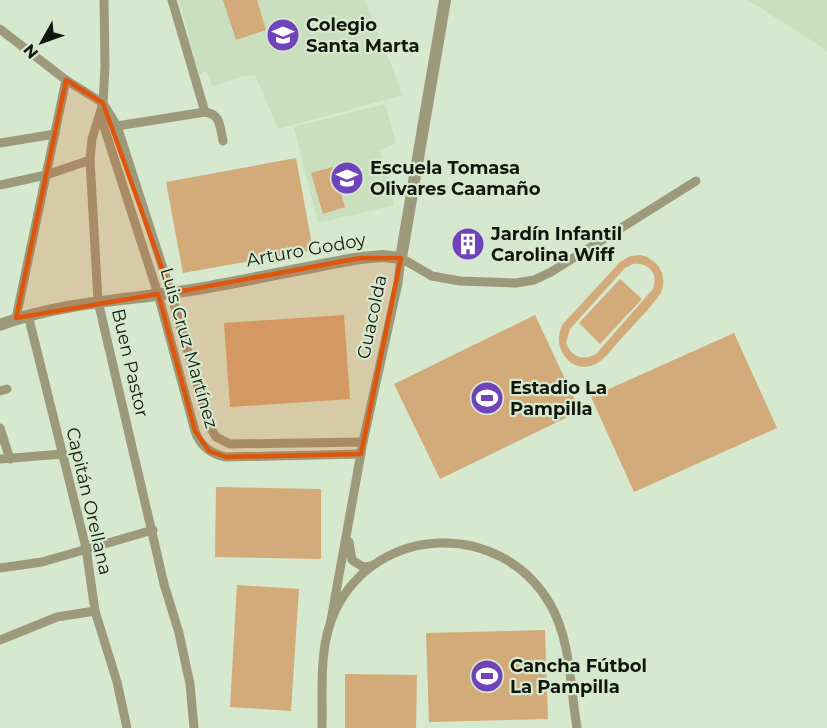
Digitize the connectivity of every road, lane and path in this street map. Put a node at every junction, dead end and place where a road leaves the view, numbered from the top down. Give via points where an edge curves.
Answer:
1 (104, 0) edge
2 (172, 0) edge
3 (445, 0) edge
4 (0, 29) edge
5 (66, 81) junction
6 (104, 104) junction
7 (205, 112) junction
8 (117, 126) junction
9 (55, 135) junction
10 (223, 141) dead end
11 (0, 143) edge
12 (90, 160) junction
13 (46, 175) junction
14 (696, 181) dead end
15 (0, 185) edge
16 (401, 258) junction
17 (171, 293) junction
18 (158, 294) junction
19 (98, 301) junction
20 (22, 317) junction
21 (0, 325) edge
22 (0, 428) edge
23 (363, 442) junction
24 (63, 454) junction
25 (361, 454) junction
26 (5, 459) edge
27 (153, 530) junction
28 (348, 533) junction
29 (86, 548) junction
30 (373, 565) junction
31 (0, 568) edge
32 (94, 611) junction
33 (331, 620) junction
34 (0, 640) edge
35 (127, 728) edge
36 (194, 728) edge
37 (322, 728) edge
38 (577, 728) edge

1 - 6 street, Buen Pastor
2 - 7 street
3 - 16 street, Guacolda
4 - 5 street, Luis Cruz Martínez
5 - 6 street, Luis Cruz Martínez
5 - 9 street, Capitán Orellana
6 - 8 street, Luis Cruz Martínez
6 - 12 street, Buen Pastor via 92,139
6 - 18 street, Luis Cruz Martínez via 104,127
7 - 8 street
7 - 10 street via 218,117
8 - 17 street, Luis Cruz Martínez
9 - 11 street
9 - 13 street, Capitán Orellana
12 - 13 street
12 - 19 street, Buen Pastor
13 - 15 street
13 - 20 street, Capitán Orellana
14 - 16 street, Arturo Godoy via 534,280 501,284 460,281 432,276
16 - 17 street, Arturo Godoy via 360,258
16 - 23 street, Guacolda
17 - 18 street, Arturo Godoy
17 - 23 street, Luis Cruz Martínez via 209,425 216,437 230,444
18 - 19 street, Arturo Godoy
18 - 25 street, Luis Cruz Martínez via 195,431 204,447 226,457
19 - 20 street, Arturo Godoy
19 - 27 street, Buen Pastor
20 - 21 street, Arturo Godoy
20 - 24 street, Capitán Orellana
22 - 26 street
23 - 25 street, Guacolda
24 - 26 street
24 - 29 street, Capitán Orellana
25 - 28 street, Guacolda
27 - 29 street
27 - 36 street, Buen Pastor via 190,684
28 - 30 street, Guacolda via 352,560 363,567
28 - 33 street, Guacolda
29 - 31 street via 42,562
29 - 32 street, Capitán Orellana
30 - 33 street via 348,590
30 - 38 street via 411,547 448,542 484,549 517,566 543,593 560,626
32 - 34 street via 57,617
32 - 35 street, Capitán Orellana
33 - 37 street, Guacolda via 323,657

